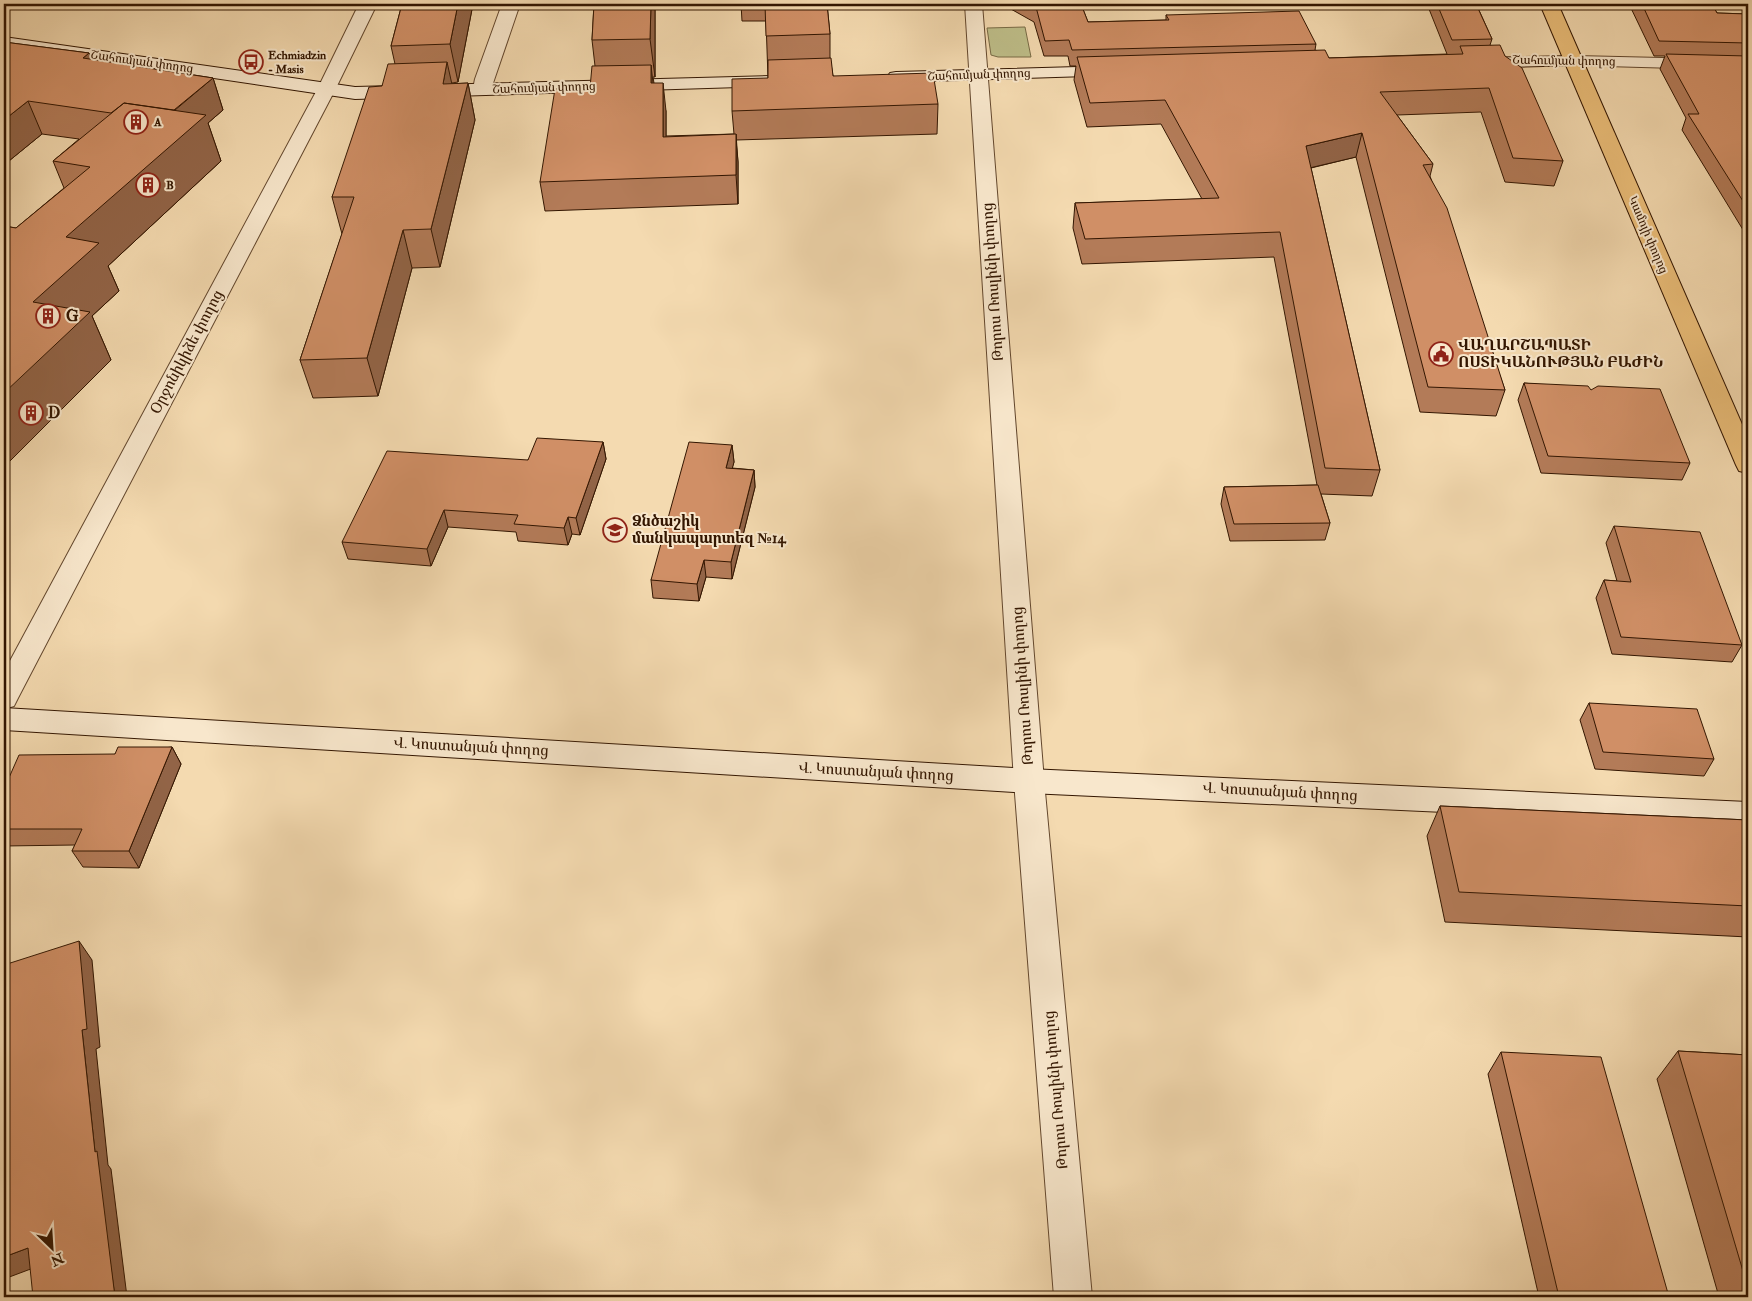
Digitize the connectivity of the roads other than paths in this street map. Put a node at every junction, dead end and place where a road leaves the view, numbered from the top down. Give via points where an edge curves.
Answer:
1 (368, 4) edge
2 (511, 4) edge
3 (973, 4) edge
4 (1549, 4) edge
5 (4, 42) edge
6 (1576, 61) junction
7 (1460, 63) edge
8 (1748, 65) edge
9 (1132, 71) edge
10 (979, 74) junction
11 (880, 77) edge
12 (790, 80) edge
13 (327, 88) junction
14 (482, 90) junction
15 (1748, 465) edge
16 (4, 698) edge
17 (4, 719) edge
18 (1030, 781) junction
19 (1748, 814) edge
20 (1073, 1297) edge

1 - 13 street, Օրջոնիկիձե փողոց
2 - 14 street
3 - 10 street, Թորոս Ռոսլինի փողոց
4 - 6 main road, Կամոյի փողոց
5 - 13 street, Շահումյան փողոց
6 - 7 street, Շահումյան փողոց
6 - 8 street, Շահումյան փողոց
6 - 15 main road, Կամոյի փողոց via 1592,105
9 - 10 street, Շահումյան փողոց
10 - 11 street, Շահումյան փողոց
10 - 18 street, Թորոս Ռոսլինի փողոց
12 - 14 street, Շահումյան փողոց
13 - 14 street, Շահումյան փողոց via 355,93
13 - 16 street, Օրջոնիկիձե փողոց
17 - 18 street, Վ. Կոստանյան փողոց
18 - 19 street, Վ. Կոստանյան փողոց
18 - 20 street, Թորոս Ռոսլինի փողոց

